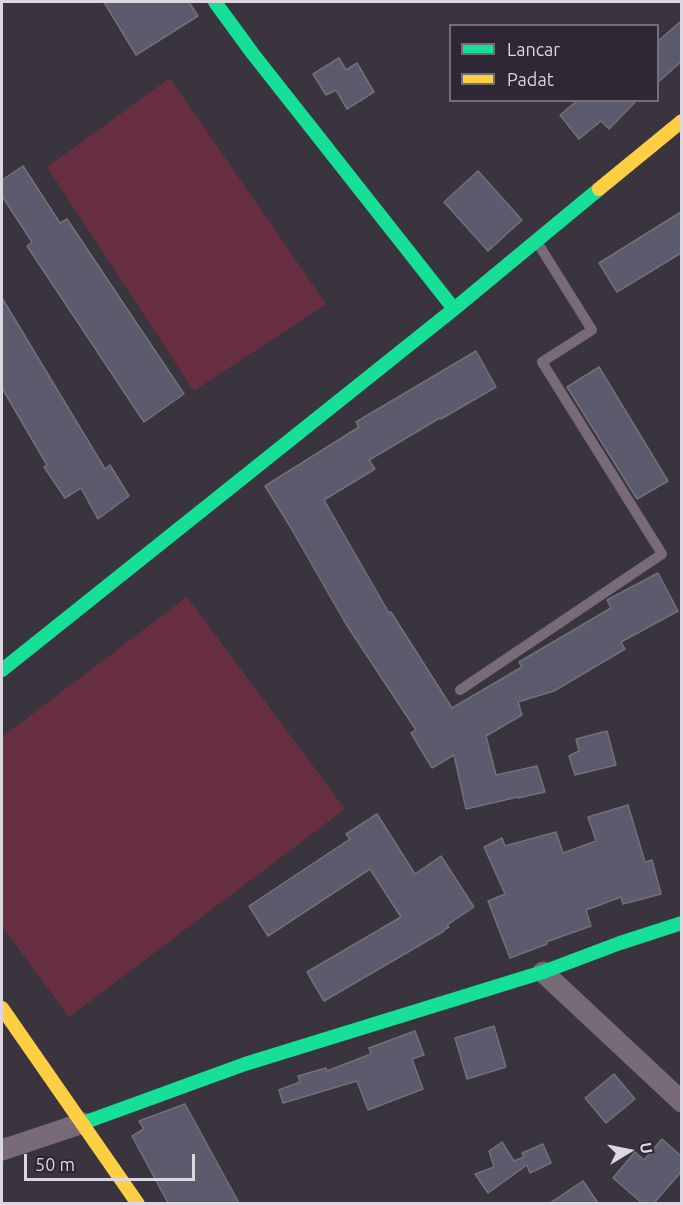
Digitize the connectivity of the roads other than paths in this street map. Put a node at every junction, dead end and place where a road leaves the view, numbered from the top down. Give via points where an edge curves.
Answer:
1 (215, 2) edge
2 (681, 121) edge
3 (536, 241) junction
4 (454, 309) junction
5 (2, 670) edge
6 (460, 690) dead end
7 (681, 923) edge
8 (543, 972) junction
9 (2, 1008) edge
10 (681, 1102) edge
11 (83, 1123) junction
12 (2, 1150) edge
13 (138, 1203) edge

1 - 4 street
2 - 3 street
3 - 4 street
3 - 6 lane via 592,330 542,362 662,554
4 - 5 street
7 - 8 street
8 - 10 street
8 - 11 street via 245,1064
9 - 11 street
11 - 12 street
11 - 13 street

